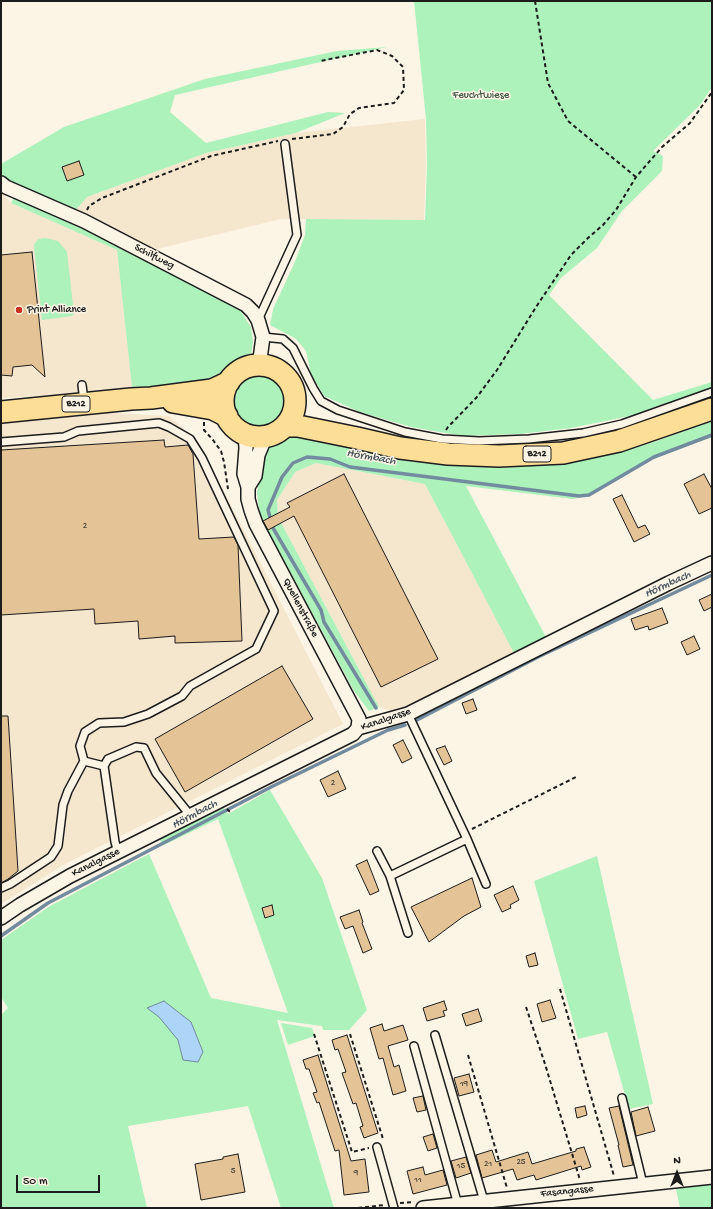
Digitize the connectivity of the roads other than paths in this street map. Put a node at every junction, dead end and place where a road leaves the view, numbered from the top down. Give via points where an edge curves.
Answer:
1 (285, 141) road end
2 (1, 183) edge
3 (258, 320) junction
4 (263, 337) junction
5 (256, 361) junction
6 (230, 375) junction
7 (712, 392) edge
8 (151, 398) junction
9 (295, 404) junction
10 (712, 409) edge
11 (1, 412) edge
12 (227, 416) junction
13 (285, 426) junction
14 (245, 434) junction
15 (266, 436) junction
16 (357, 438) junction
17 (1, 442) edge
18 (248, 487) junction
19 (712, 563) edge
20 (408, 714) junction
21 (358, 728) junction
22 (84, 761) junction
23 (104, 766) junction
24 (190, 815) junction
25 (465, 836) junction
26 (377, 850) dead end
27 (118, 852) junction
28 (390, 876) junction
29 (486, 884) dead end
30 (1, 888) edge
31 (1, 918) edge
32 (408, 933) dead end
33 (435, 1035) dead end
34 (414, 1046) dead end
35 (622, 1098) dead end
36 (377, 1147) road end
37 (712, 1177) edge
38 (643, 1184) junction
39 (484, 1201) junction
40 (458, 1205) junction
41 (394, 1208) edge
42 (423, 1208) edge

1 - 3 lane via 296,235
2 - 3 street, Schilfweg via 84,221 246,305
3 - 4 street, Schilfweg
4 - 5 street, Schilfweg
4 - 7 lane via 283,339 293,348 321,401 338,410 405,432 442,439 522,440 583,433 622,424
5 - 6 main road, B212 via 235,376
5 - 9 main road via 281,373 289,381 294,392
6 - 8 main road, B212 via 212,390
6 - 12 main road via 224,399
8 - 11 main road, B212 via 130,399 83,394
8 - 12 main road, B212 via 213,409
9 - 13 main road via 292,416
9 - 16 main road, B212 via 301,410
10 - 16 main road, B212 via 618,441 563,452 499,456 448,454 400,448
12 - 14 main road, B212 via 231,423
13 - 15 main road via 276,433
13 - 16 main road, B212 via 298,426
14 - 15 main road via 255,437
14 - 18 street, Quellenstraße via 244,474
15 - 18 street, Quellenstraße
17 - 22 lane via 64,437 78,431 159,423 190,439 202,458 274,611 256,650 190,686 182,696 148,714 124,722 98,723 85,732 80,746
18 - 21 street, Quellenstraße via 248,499 256,524 359,718
19 - 20 street, Kanalgasse
20 - 21 street, Kanalgasse
20 - 25 lane
21 - 24 street, Kanalgasse via 353,734
22 - 23 lane
22 - 30 lane via 63,805 58,846 51,857
23 - 24 lane via 108,759 136,747 144,748 156,773
23 - 27 lane
24 - 27 street, Kanalgasse
25 - 28 lane
25 - 29 lane
26 - 28 lane
27 - 31 street, Kanalgasse via 70,876
28 - 32 lane
33 - 39 lane
34 - 40 lane
35 - 38 lane
36 - 41 lane
37 - 38 street, Fasangasse
38 - 39 street, Fasangasse
39 - 40 street, Fasangasse
40 - 42 street, Fasangasse

